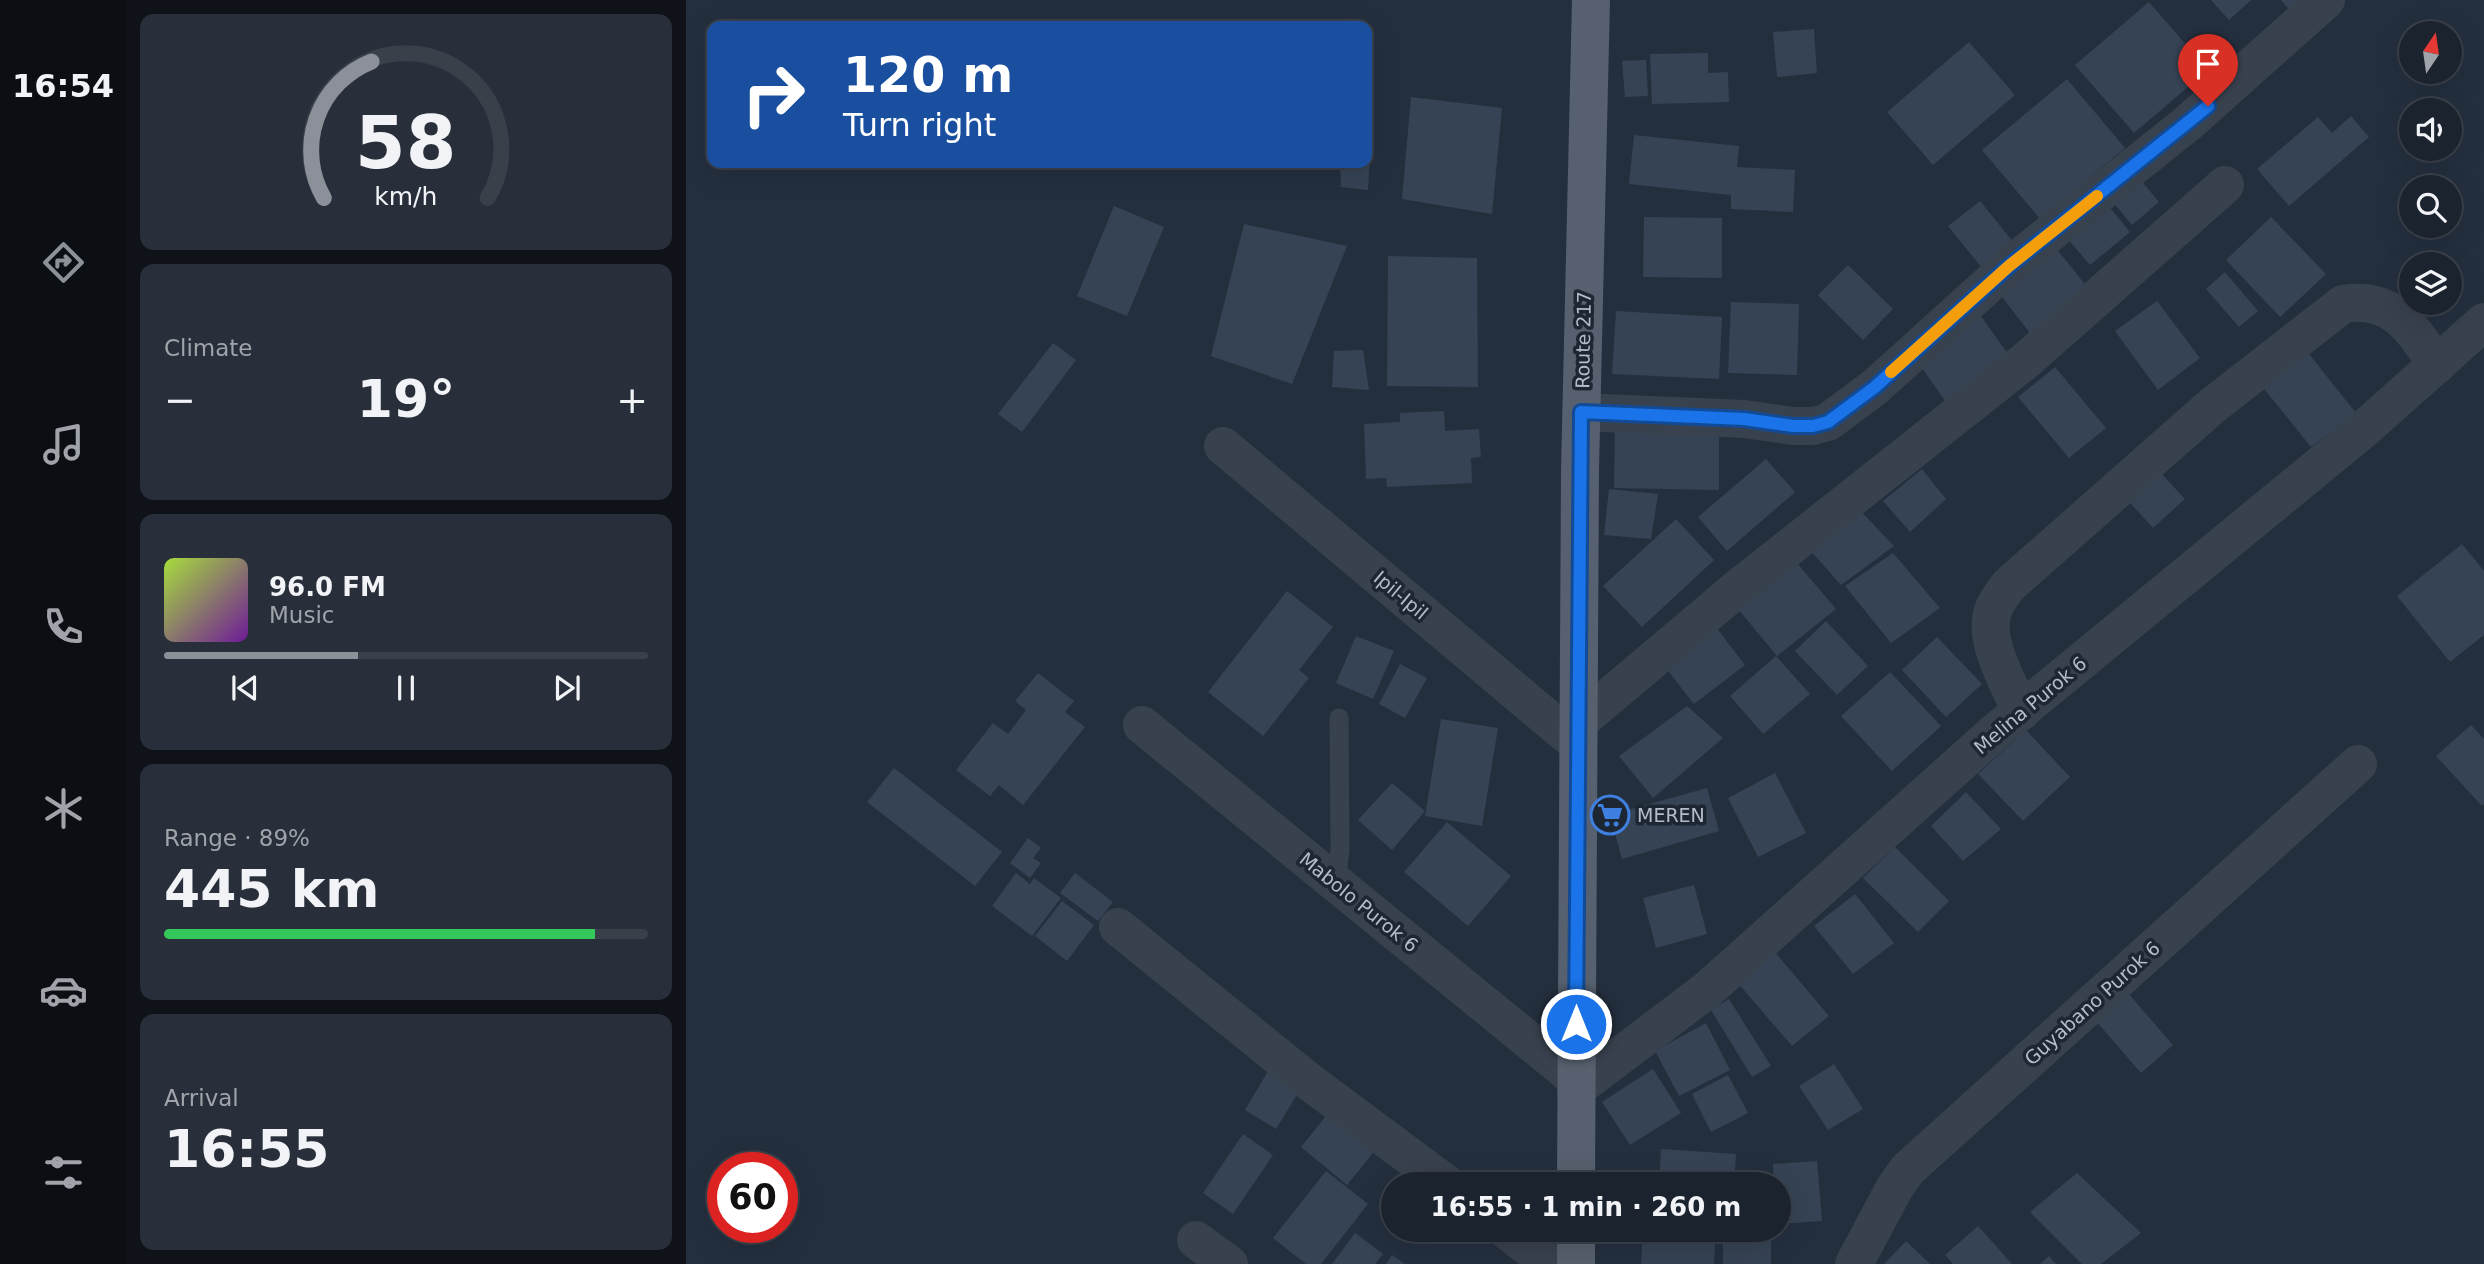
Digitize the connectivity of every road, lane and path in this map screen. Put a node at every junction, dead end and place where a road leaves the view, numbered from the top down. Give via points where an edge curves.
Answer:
1 (1591, 0) edge
2 (2326, 0) edge
3 (2225, 185) dead end
4 (2484, 322) edge
5 (2437, 365) junction
6 (1581, 412) junction
7 (1223, 446) dead end
8 (2021, 712) junction
9 (1339, 718) dead end
10 (1142, 725) dead end
11 (1578, 733) junction
12 (2358, 764) dead end
13 (1336, 884) junction
14 (1118, 927) dead end
15 (1576, 1084) junction
16 (1431, 1172) edge
17 (1576, 1172) edge
18 (1196, 1240) dead end
19 (1522, 1242) edge
20 (1576, 1242) edge
21 (1229, 1264) edge
22 (1550, 1264) edge
23 (1576, 1264) edge
24 (1854, 1264) edge

1 - 6 main road, Route 217
2 - 6 street via 2188,123 2009,266 1875,387 1828,422 1793,426 1744,419
3 - 11 street via 2024,362 1738,588
4 - 5 street, Melina Purok 6
5 - 8 street, Melina Purok 6
5 - 8 street via 2409,324 2362,301 2343,304 2212,406 2009,585 1994,607 1990,640
6 - 11 main road, Route 217
7 - 11 street, Ipil-Ipil
8 - 15 street, Melina Purok 6 via 1707,990
9 - 13 lane
10 - 13 street, Mabolo Purok 6
11 - 15 main road, Route 217
12 - 24 street, Guyabano Purok 6 via 1908,1169
13 - 15 street, Mabolo Purok 6
14 - 16 street via 1307,1080
15 - 17 main road, Route 217
18 - 21 street
19 - 22 street
20 - 23 main road

